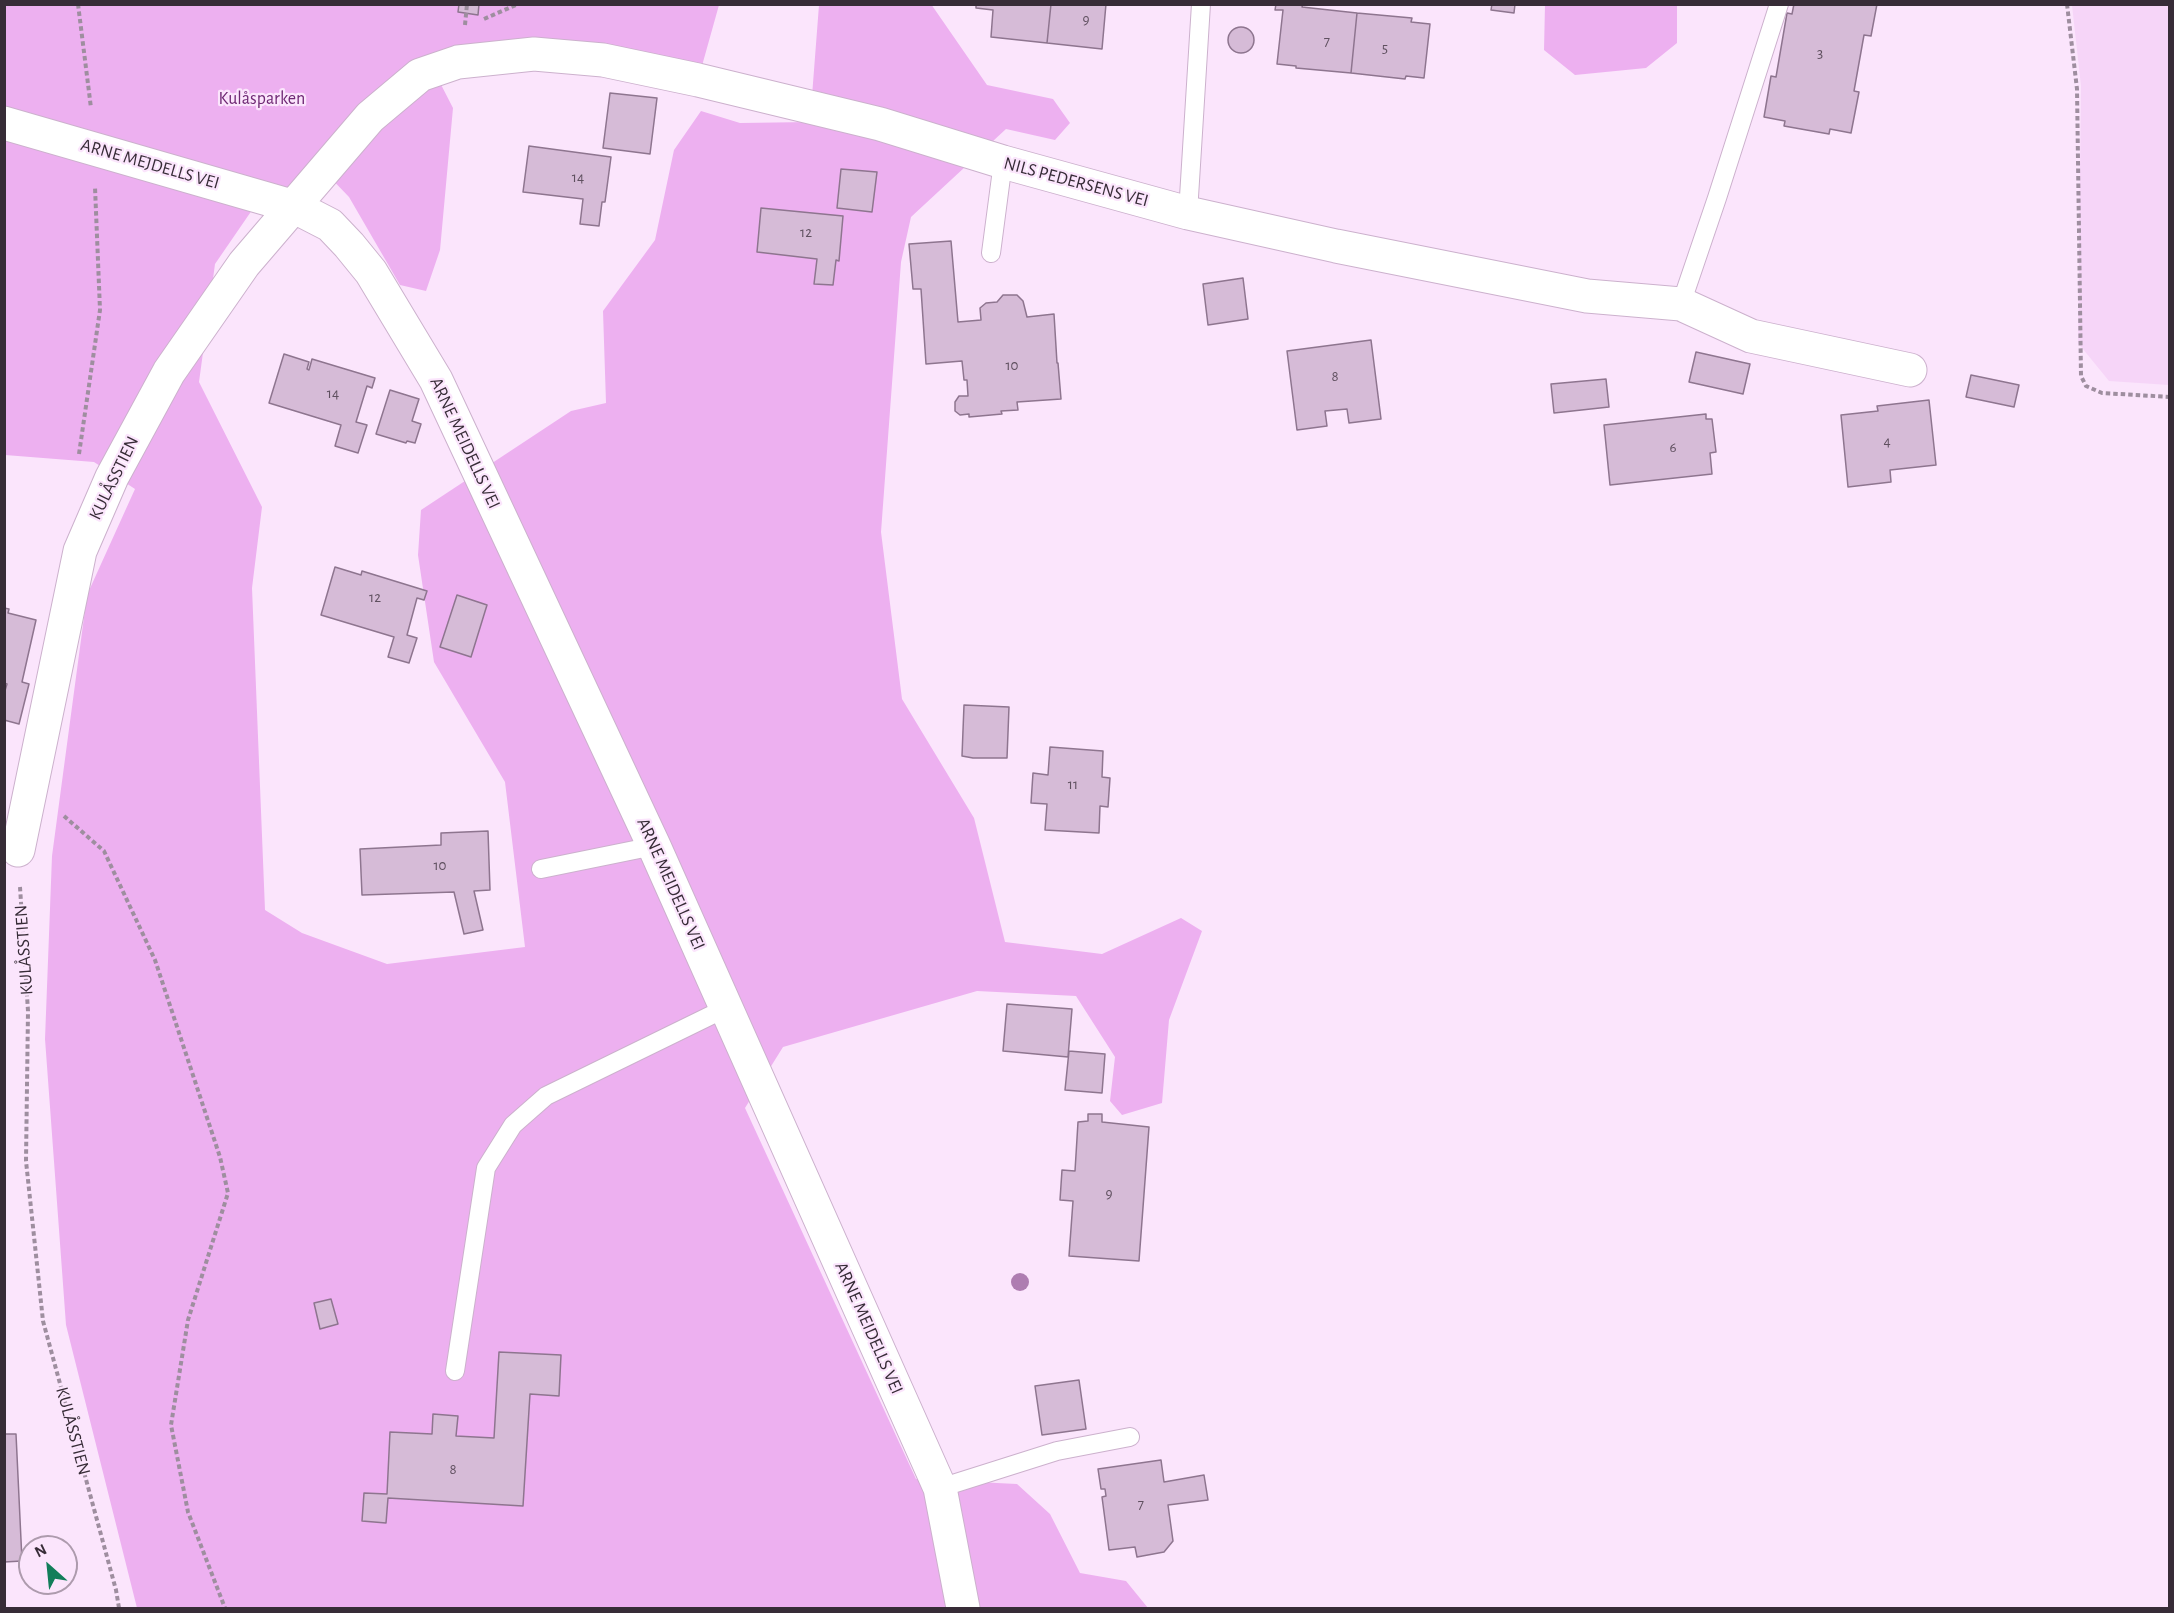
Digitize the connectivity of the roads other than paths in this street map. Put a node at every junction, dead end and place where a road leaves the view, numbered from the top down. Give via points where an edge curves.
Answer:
1 (1201, 4) edge
2 (1779, 4) edge
3 (4, 123) edge
4 (1003, 162) junction
5 (295, 207) junction
6 (1188, 213) junction
7 (991, 253) dead end
8 (1681, 304) junction
9 (1910, 370) dead end
10 (654, 846) junction
11 (18, 850) road end
12 (541, 869) dead end
13 (726, 1008) junction
14 (455, 1371) dead end
15 (1130, 1437) dead end
16 (940, 1488) junction
17 (963, 1608) edge

1 - 6 lane
2 - 8 lane
3 - 5 street, ARNE MEJDELLS VEI
4 - 5 street, NILS PEDERSENS VEI via 880,124 698,80 603,60 534,54 458,62 420,75 370,117
4 - 6 street, NILS PEDERSENS VEI
4 - 7 lane
5 - 10 street, ARNE MEIDELLS VEI via 330,225 349,245 371,272 436,380
5 - 11 street, KULÅSSTIEN via 244,264 169,372 112,477 80,550
6 - 8 street, NILS PEDERSENS VEI via 1587,296
8 - 9 street, NILS PEDERSENS VEI via 1751,336
10 - 12 lane
10 - 13 street, ARNE MEIDELLS VEI
13 - 14 lane via 546,1096 513,1125 486,1168
13 - 16 street, ARNE MEIDELLS VEI
15 - 16 lane via 1057,1451
16 - 17 street, ARNE MEIDELLS VEI

